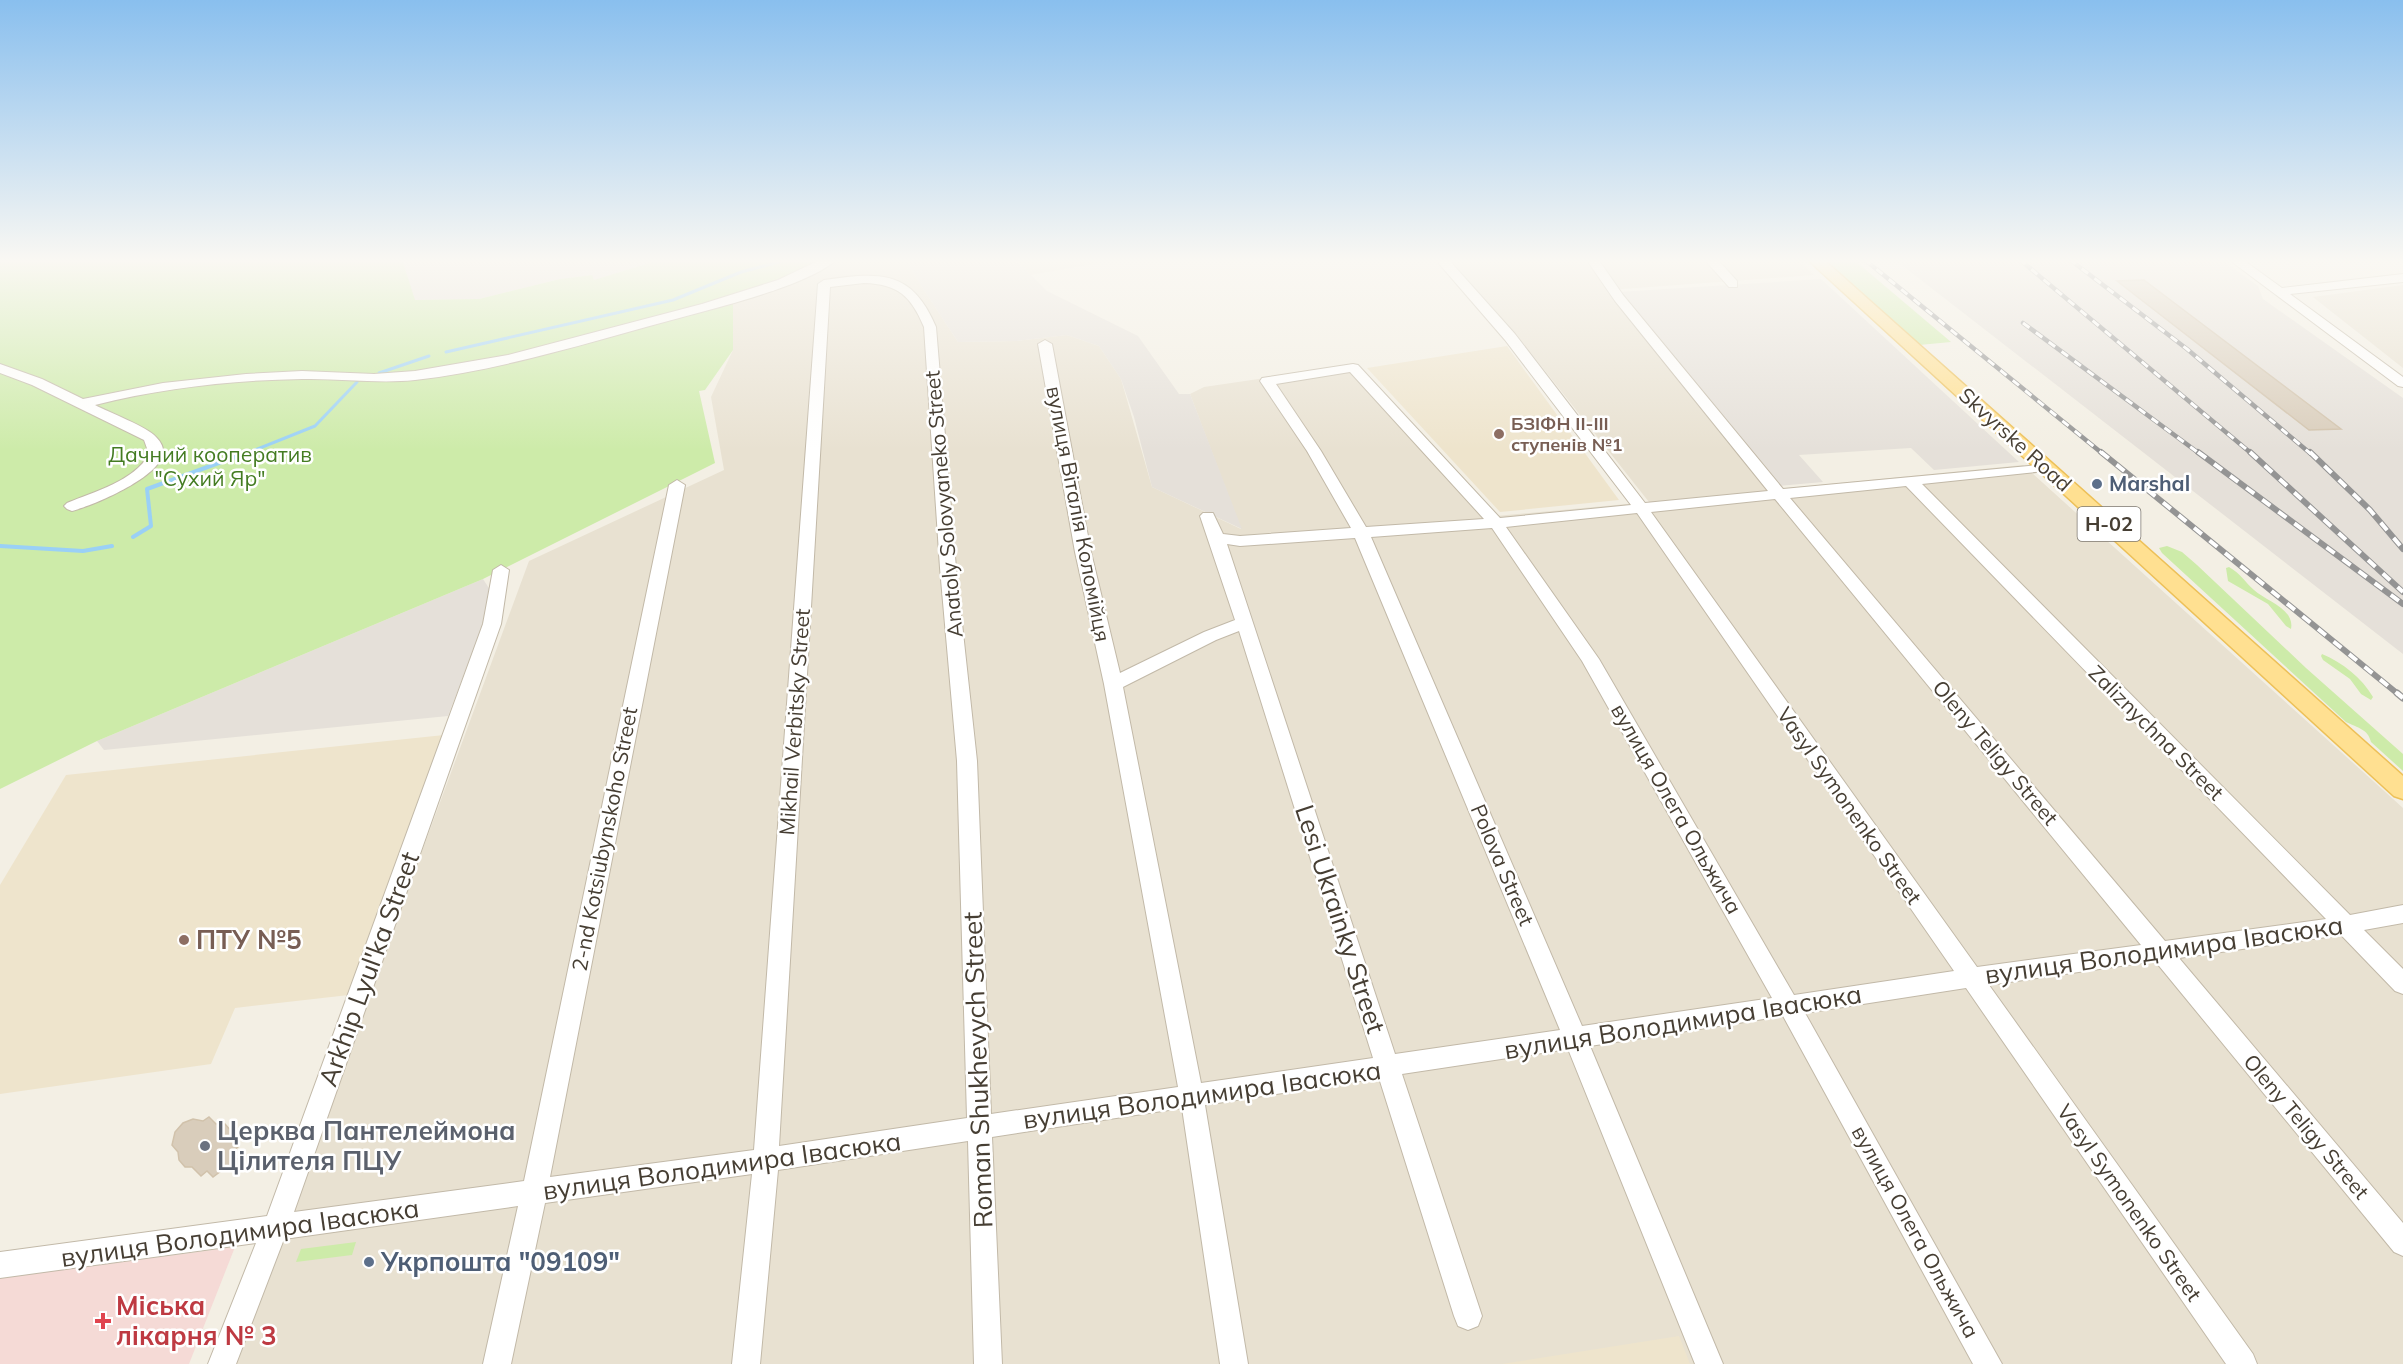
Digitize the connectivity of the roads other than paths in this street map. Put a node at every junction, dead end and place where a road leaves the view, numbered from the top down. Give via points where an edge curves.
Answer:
1 (650, 323) edge
2 (822, 323) edge
3 (928, 323) edge
4 (1497, 323) edge
5 (1639, 323) edge
6 (1885, 323) edge
7 (2321, 323) edge
8 (1045, 344) dead end
9 (0, 368) edge
10 (1266, 381) joint
11 (2403, 383) edge
12 (82, 404) junction
13 (2045, 467) junction
14 (1910, 481) junction
15 (677, 485) dead end
16 (1779, 493) junction
17 (72, 506) dead end
18 (1641, 508) junction
19 (1208, 516) dead end
20 (1496, 524) junction
21 (1361, 532) junction
22 (1217, 538) junction
23 (501, 570) dead end
24 (1244, 623) junction
25 (1113, 684) junction
26 (968, 775) joint
27 (2403, 790) edge
28 (2403, 914) edge
29 (2346, 925) junction
30 (2160, 952) junction
31 (1969, 978) junction
32 (2403, 984) edge
33 (1790, 1006) junction
34 (1575, 1038) junction
35 (1388, 1068) junction
36 (1192, 1097) junction
37 (981, 1127) junction
38 (766, 1160) junction
39 (536, 1193) junction
40 (275, 1228) junction
41 (2403, 1243) edge
42 (0, 1265) edge
43 (1468, 1316) dead end
44 (222, 1364) edge
45 (497, 1364) edge
46 (746, 1364) edge
47 (988, 1364) edge
48 (1234, 1364) edge
49 (1709, 1364) edge
50 (1988, 1364) edge
51 (2243, 1364) edge

1 - 12 street via 437,373 383,378 303,375 187,384
2 - 38 street, Mikhail Verbitsky Street
3 - 26 street, Anatoly Solovyaneko Street
4 - 18 street, Vasyl Symonenko Street
5 - 16 street, Oleny Teligy Street
6 - 13 main road, Skvyrske Road / Н-02
7 - 11 street
8 - 25 street, вулиця Віталія Коломійця via 1083,552
9 - 12 street
10 - 20 street, вулиця Олега Ольжича via 1353,368
10 - 21 street, Polova Street via 1314,451
12 - 17 street via 149,437 156,453 140,473
13 - 14 street
13 - 27 main road, Skvyrske Road / Н-02
14 - 16 street
14 - 29 street, Zaliznychna Street
15 - 39 street, 2-nd Kotsiubynskoho Street
16 - 18 street
16 - 30 street, Oleny Teligy Street
18 - 20 street
18 - 31 street, Vasyl Symonenko Street
19 - 22 street, Lesi Ukrainky Street
20 - 21 street
20 - 33 street, вулиця Олега Ольжича via 1590,659
21 - 22 street via 1239,542
21 - 34 street, Polova Street
22 - 24 street, Lesi Ukrainky Street
23 - 40 street, Arkhip Lyul'ka Street via 492,624
24 - 25 street
24 - 35 street, Lesi Ukrainky Street
25 - 36 street, вулиця Віталія Коломійця
26 - 37 street, Roman Shukhevych Street
28 - 29 street, вулиця Володимира Івасюка
29 - 30 street, вулиця Володимира Івасюка
29 - 32 street, Zaliznychna Street
30 - 31 street, вулиця Володимира Івасюка
30 - 41 street, Oleny Teligy Street
31 - 33 street, вулиця Володимира Івасюка
31 - 51 street, Vasyl Symonenko Street
33 - 34 street, вулиця Володимира Івасюка
33 - 50 street, вулиця Олега Ольжича
34 - 35 street, вулиця Володимира Івасюка
34 - 49 street, Polova Street
35 - 36 street, вулиця Володимира Івасюка
35 - 43 street, Lesi Ukrainky Street
36 - 37 street, вулиця Володимира Івасюка
36 - 48 street, вулиця Віталія Коломійця
37 - 38 street, вулиця Володимира Івасюка
37 - 47 street, Roman Shukhevych Street
38 - 39 street, вулиця Володимира Івасюка
38 - 46 street, Mikhail Verbitsky Street
39 - 40 street, вулиця Володимира Івасюка
39 - 45 street, 2-nd Kotsiubynskoho Street
40 - 42 street, вулиця Володимира Івасюка
40 - 44 street, Arkhip Lyul'ka Street

